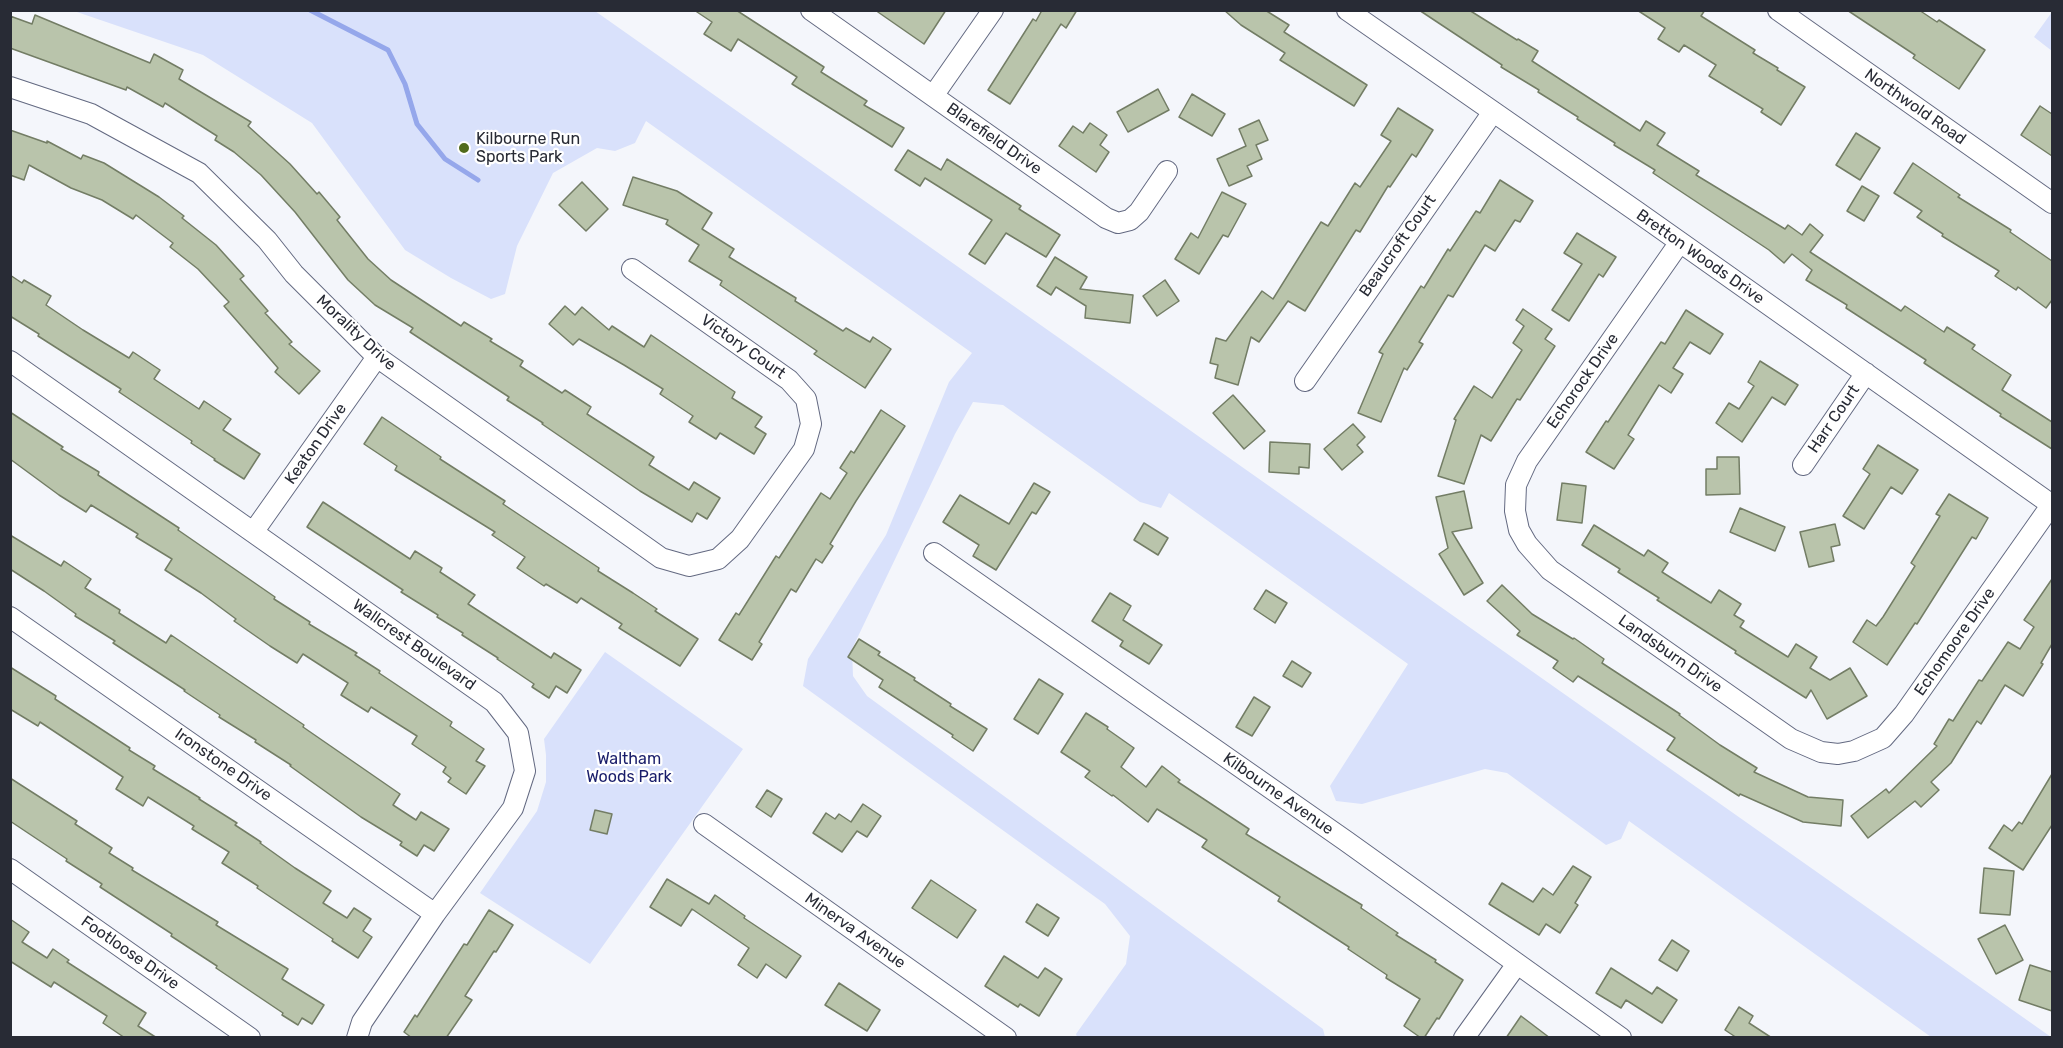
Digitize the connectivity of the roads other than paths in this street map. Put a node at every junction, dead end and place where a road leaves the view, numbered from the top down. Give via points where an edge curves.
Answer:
1 (811, 10) edge
2 (993, 10) edge
3 (1347, 10) edge
4 (1778, 10) edge
5 (10, 87) edge
6 (933, 96) junction
7 (1493, 112) junction
8 (1167, 171) dead end
9 (2052, 203) edge
10 (1680, 242) junction
11 (632, 269) dead end
12 (377, 357) junction
13 (10, 361) edge
14 (1866, 373) junction
15 (1305, 381) dead end
16 (1803, 465) dead end
17 (2052, 505) edge
18 (1519, 530) joint
19 (254, 531) junction
20 (740, 539) joint
21 (934, 553) dead end
22 (10, 617) edge
23 (1838, 754) joint
24 (704, 824) dead end
25 (10, 870) edge
26 (435, 914) junction
27 (1517, 964) junction
28 (250, 1038) edge
29 (357, 1038) edge
30 (1006, 1038) edge
31 (1464, 1038) edge
32 (1621, 1038) edge

1 - 6 street, Blarefield Drive
2 - 6 street
3 - 7 street, Bretton Woods Drive
4 - 9 street, Northwold Road
5 - 12 street, Morality Drive via 91,114 199,173
6 - 8 street, Blarefield Drive via 1118,223 1139,212
7 - 10 street, Bretton Woods Drive
7 - 15 street, Beaucroft Court
10 - 14 street, Bretton Woods Drive
10 - 18 street, Echorock Drive via 1527,461 1516,485
11 - 20 street, Victory Court via 789,380 806,399 811,424 804,449
12 - 19 street, Keaton Drive
12 - 20 street, Morality Drive via 661,558 689,566 718,559
13 - 19 street, Wallcrest Boulevard
14 - 16 street, Harr Court
14 - 17 street, Bretton Woods Drive
17 - 23 street, Echomoore Drive via 1904,714 1883,738
18 - 23 street, Landsburn Drive via 1550,570 1791,739 1821,752
19 - 26 street, Wallcrest Boulevard via 494,702 518,733 525,771 513,808
21 - 27 street, Kilbourne Avenue
22 - 26 street, Ironstone Drive
24 - 30 street, Minerva Avenue
25 - 28 street, Footloose Drive
26 - 29 street, Wallcrest Boulevard via 362,1022
27 - 31 street
27 - 32 street, Kilbourne Avenue

